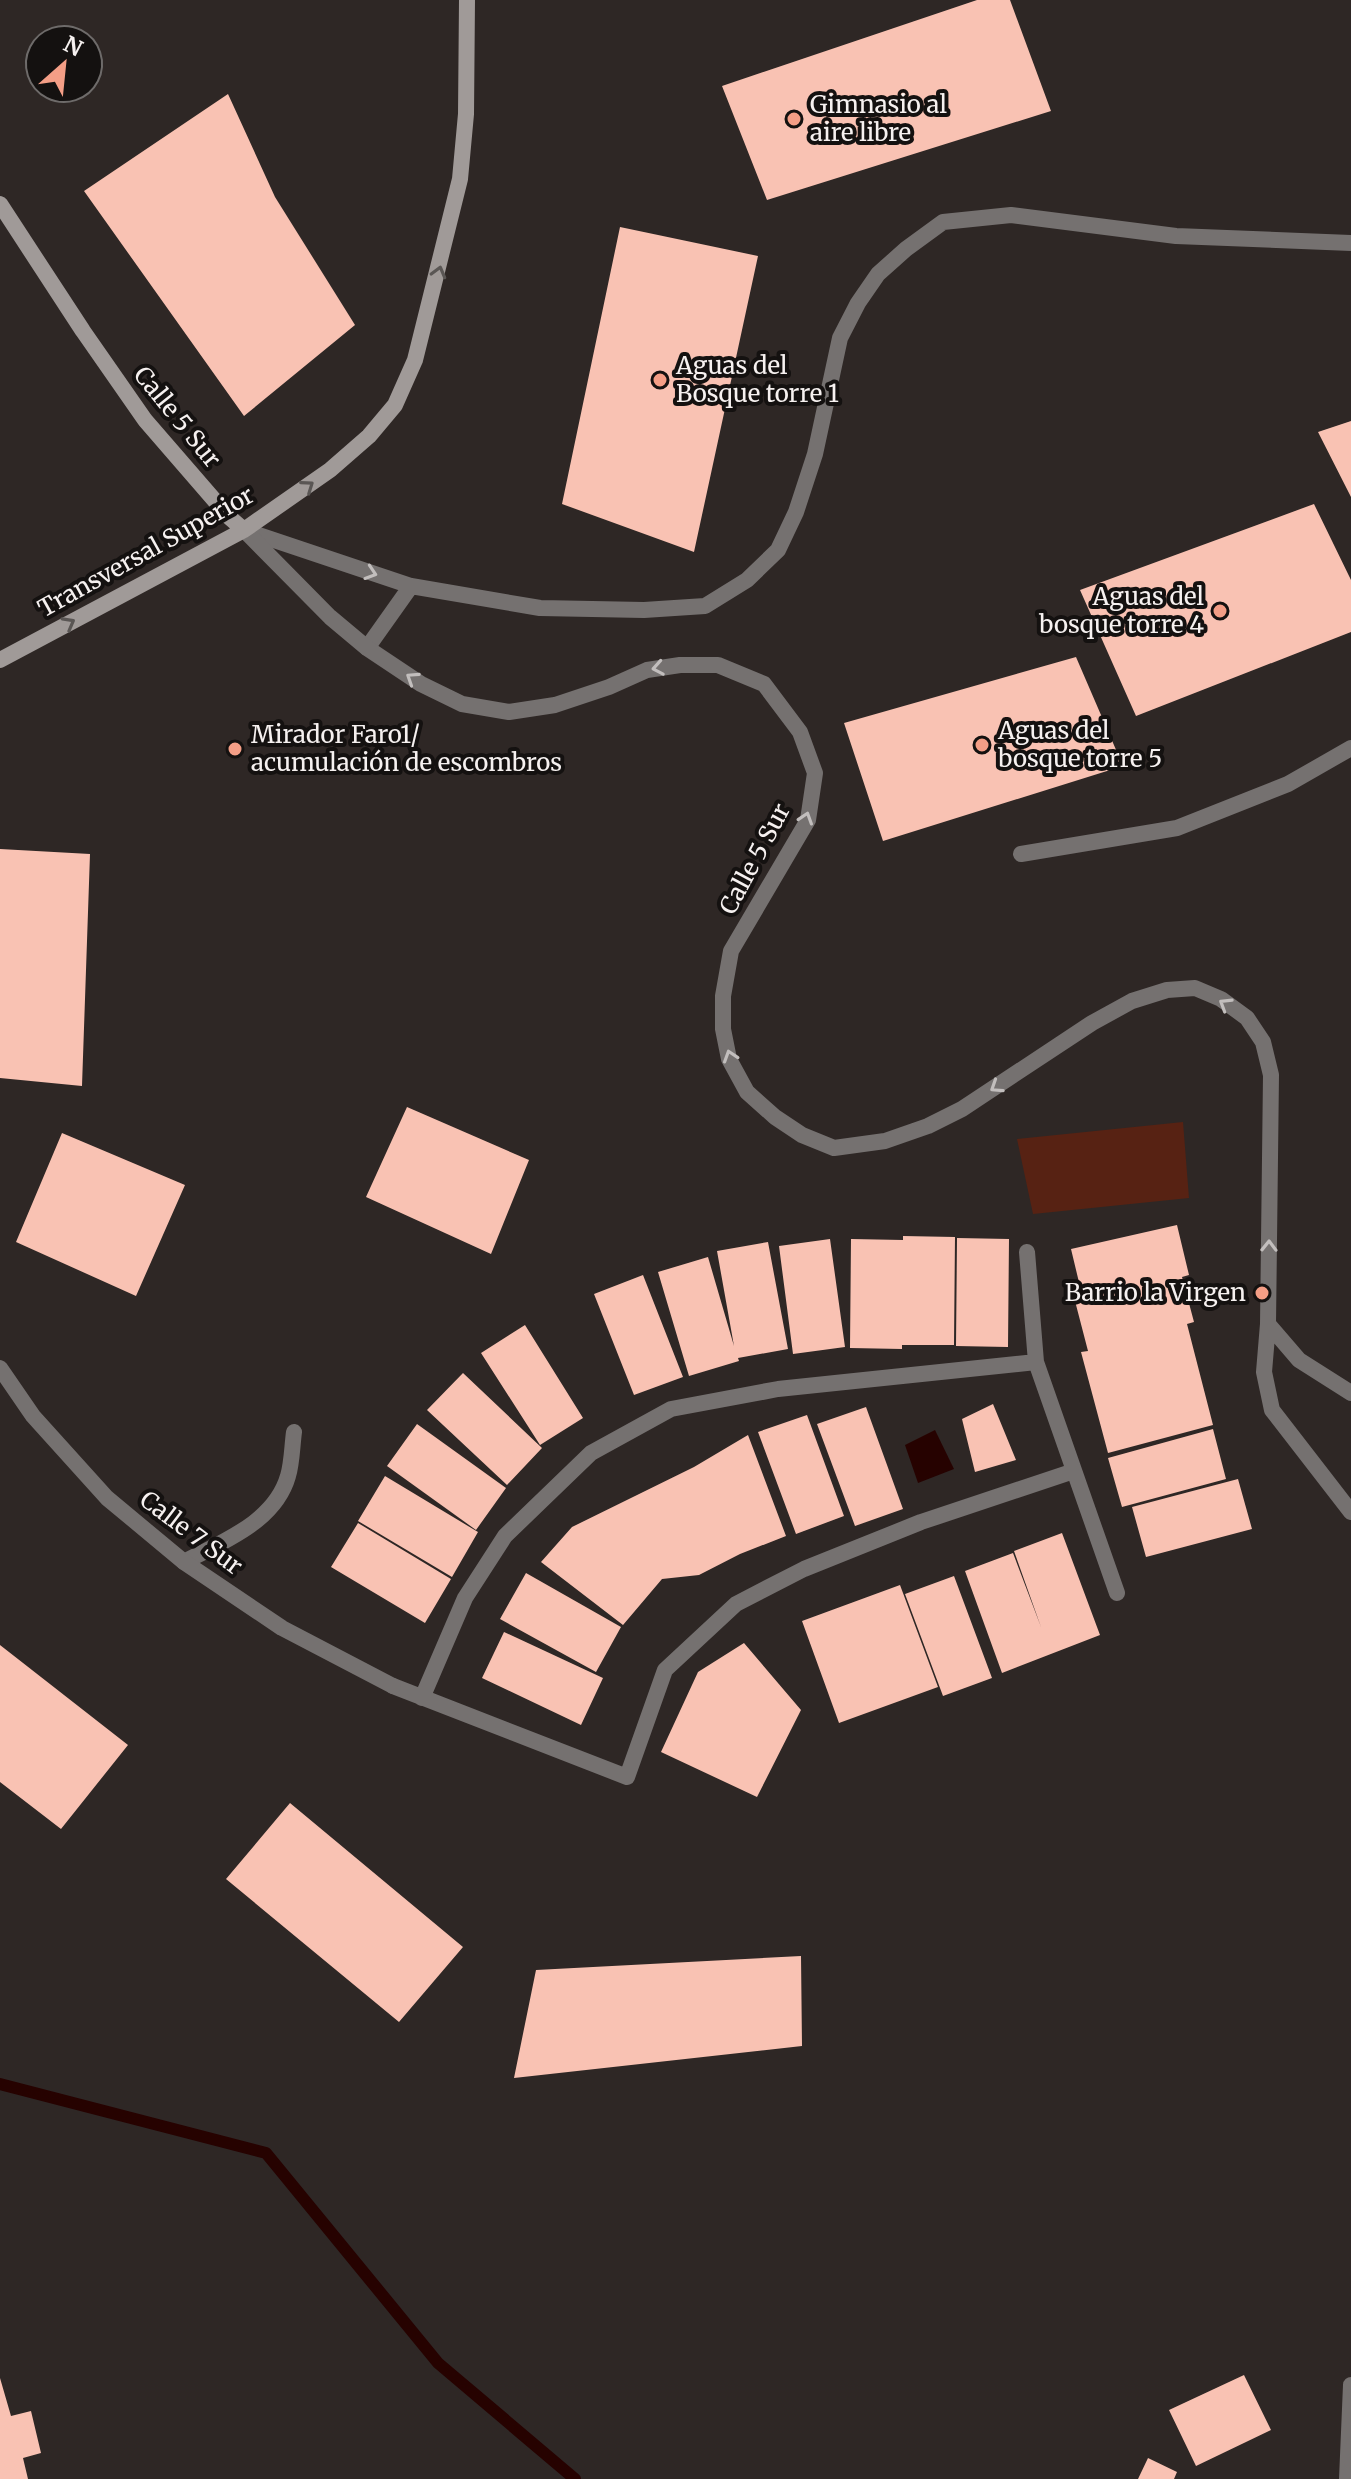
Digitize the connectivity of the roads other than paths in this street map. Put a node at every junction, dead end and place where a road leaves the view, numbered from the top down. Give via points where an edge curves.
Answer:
1 (467, 0) edge
2 (0, 204) edge
3 (1351, 243) edge
4 (244, 530) junction
5 (411, 586) junction
6 (367, 648) junction
7 (0, 660) edge
8 (1351, 748) edge
9 (1021, 854) dead end
10 (1027, 1252) dead end
11 (1268, 1324) junction
12 (1036, 1362) junction
13 (0, 1368) edge
14 (1351, 1393) edge
15 (294, 1432) dead end
16 (1074, 1471) junction
17 (1351, 1512) edge
18 (184, 1562) junction
19 (1117, 1593) dead end
20 (422, 1698) junction
21 (1351, 2385) edge
22 (1347, 2479) edge

4 -> 1 main road, Transversal Superior via 369,436 395,405 415,360 460,179
2 - 4 main road, Calle 5 Sur via 145,420
3 - 5 street via 1176,236 1011,215 943,222 878,274 858,303 840,338 815,454 796,512 778,550 747,580 705,606 644,610 540,608
4 -> 5 street
4 - 6 street, Calle 5 Sur
7 -> 4 main road, Transversal Superior
5 - 6 street
11 -> 6 street, Calle 5 Sur via 1271,1075 1263,1042 1247,1018 1195,988 1167,990 1132,1001 1092,1023 928,1126 885,1141 834,1148 802,1135 747,1092 729,1059 723,1029 731,951 808,820 815,773 800,732 764,684 718,665 680,665 647,670 555,705 509,712 462,704
8 - 9 street via 1288,784 1177,828
10 - 12 street
11 - 14 street via 1299,1360
11 - 17 street, Calle 5 Sur via 1264,1372 1272,1410
12 - 16 street
12 - 20 street via 778,1389 671,1409 591,1453 505,1536 465,1598
13 - 18 street, Calle 7 Sur via 33,1416 107,1498
15 - 18 street via 288,1477 273,1506 240,1532
16 - 19 street
16 - 20 street, Calle 7 Sur via 921,1522 804,1569 736,1604 665,1670 627,1777
18 - 20 street, Calle 7 Sur via 282,1628
21 - 22 street

